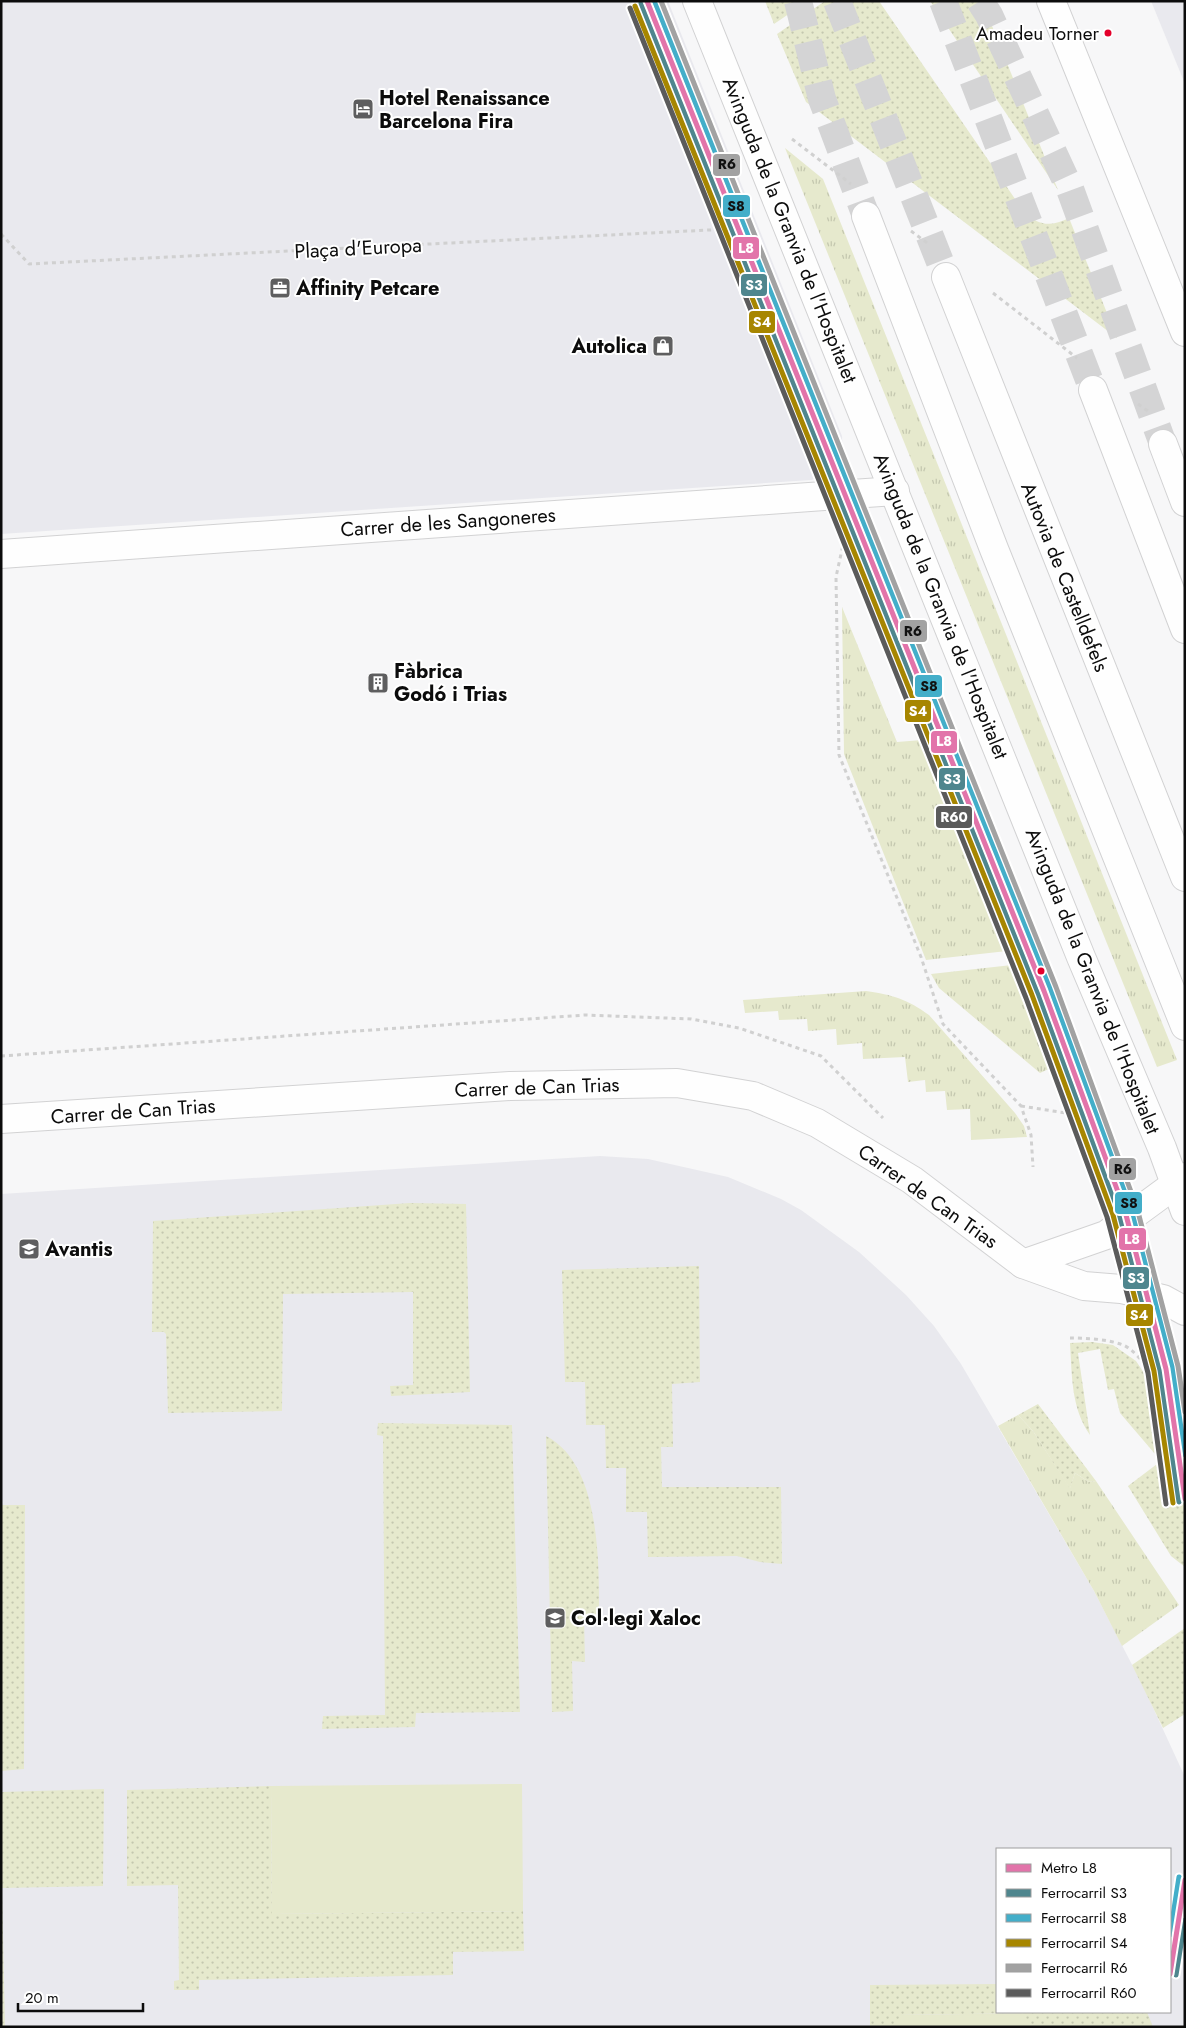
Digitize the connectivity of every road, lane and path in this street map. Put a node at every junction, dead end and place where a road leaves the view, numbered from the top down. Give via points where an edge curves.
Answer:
1 (698, 1) edge
2 (1051, 1) edge
3 (866, 216) tunnel mouth
4 (729, 229) dead end
5 (1, 234) edge
6 (946, 277) tunnel mouth
7 (1185, 332) edge
8 (1093, 390) tunnel mouth
9 (833, 442) dead end
10 (1163, 444) tunnel mouth
11 (834, 460) dead end
12 (895, 491) junction
13 (1185, 502) edge
14 (848, 522) dead end
15 (1, 554) edge
16 (1185, 629) edge
17 (1185, 877) edge
18 (1185, 1026) edge
19 (1021, 1106) junction
20 (1104, 1109) dead end
21 (1, 1119) edge
22 (1033, 1167) dead end
23 (1179, 1181) edge
24 (1185, 1211) edge
25 (1023, 1264) junction
26 (1185, 1311) edge
27 (1070, 1338) dead end
28 (1185, 1424) edge

1 - 12 main road, Avinguda de la Granvia de l'Hospitalet
2 - 7 main road
3 - 18 main road via 1001,568
4 - 5 path, Plaça d'Europa via 28,264
6 - 17 main road, Autovia de Castelldefels
8 - 16 main road
9 - 11 path
10 - 13 main road
12 - 15 main road, Carrer de les Sangoneres
12 - 23 main road, Avinguda de la Granvia de l'Hospitalet via 1081,957
14 - 19 path via 836,577 839,755 921,957 943,1024
19 - 20 path via 1085,1116
19 - 22 path via 1031,1136
21 - 25 main road, Carrer de Can Trias via 510,1086 677,1083 752,1096 817,1123 912,1180
23 - 24 main road, Avinguda de la Granvia de l'Hospitalet
23 - 25 main road via 1106,1235
25 - 26 main road, Carrer de Can Trias via 1084,1286 1121,1289 1163,1299
27 - 28 path via 1088,1338 1124,1346 1150,1370

